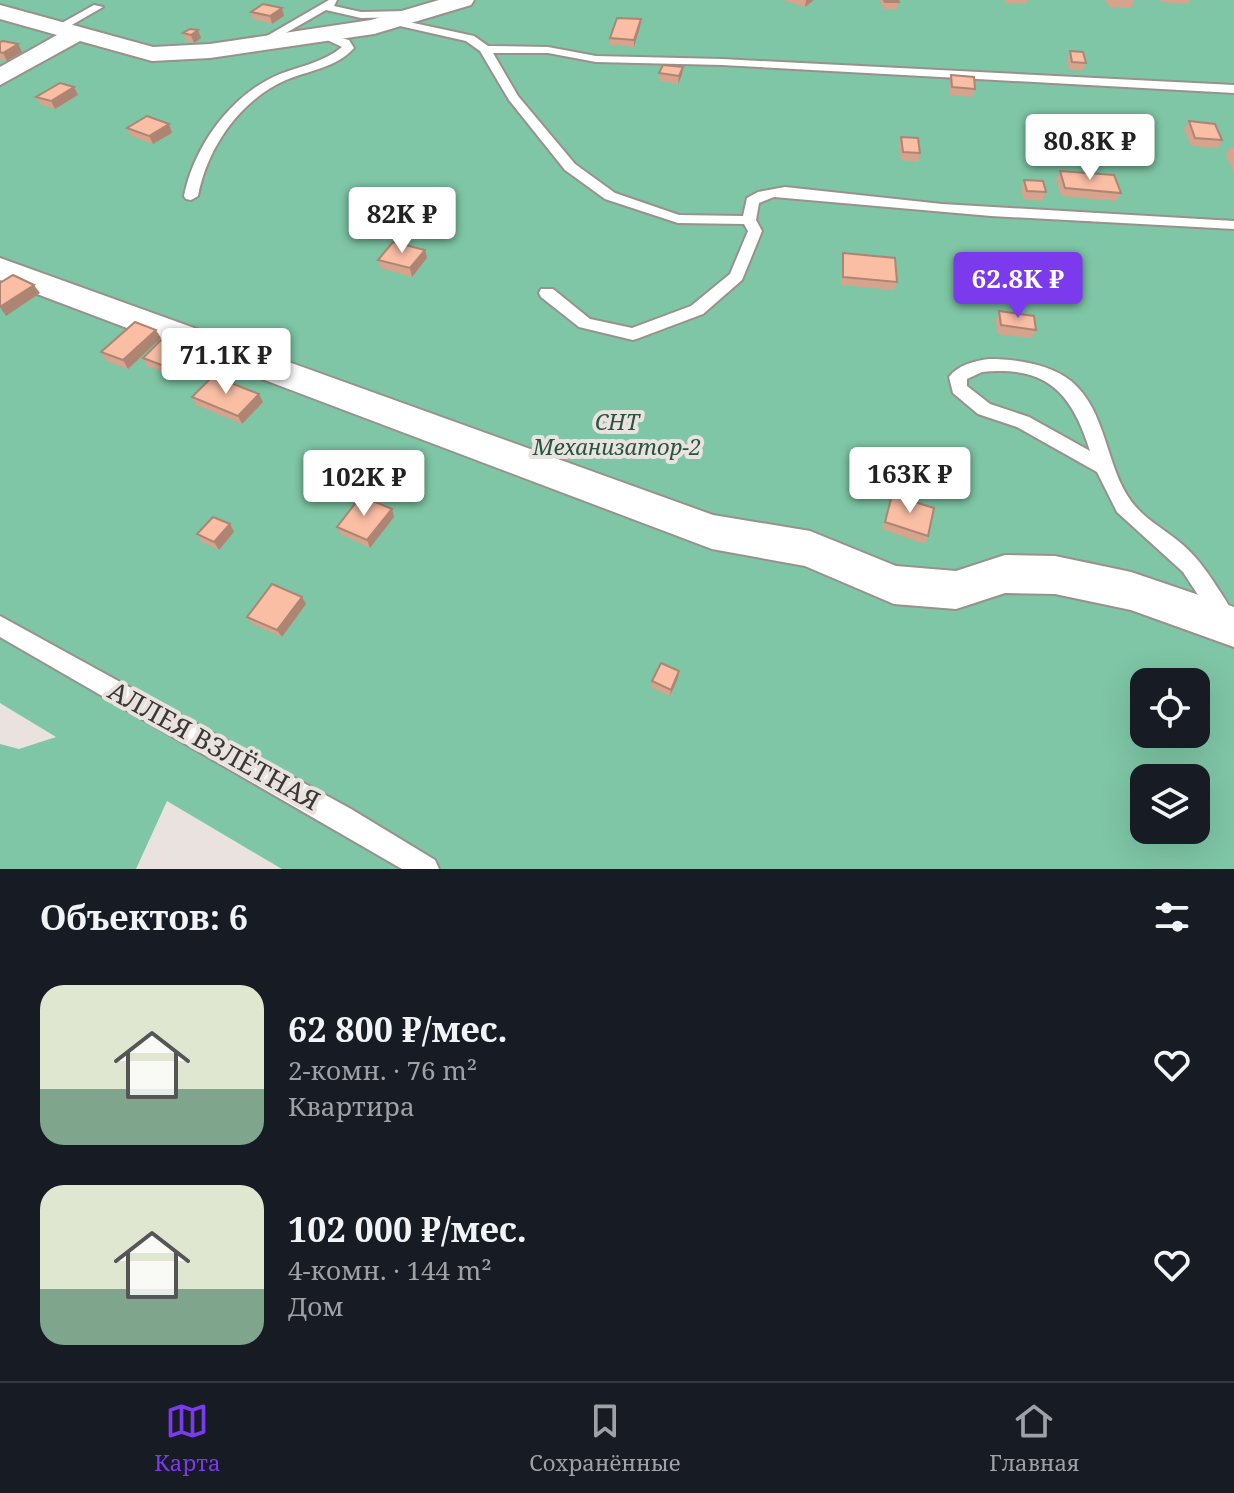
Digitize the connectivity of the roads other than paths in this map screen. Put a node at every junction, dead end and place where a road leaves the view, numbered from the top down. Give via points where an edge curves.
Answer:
1 (463, 0) edge
2 (330, 4) edge
3 (98, 7) dead end
4 (0, 12) edge
5 (361, 15) junction
6 (422, 15) junction
7 (395, 22) junction
8 (68, 31) junction
9 (325, 35) junction
10 (259, 44) junction
11 (485, 49) junction
12 (0, 77) edge
13 (1234, 89) edge
14 (191, 196) dead end
15 (749, 220) junction
16 (1234, 225) edge
17 (0, 268) edge
18 (547, 293) dead end
19 (1103, 467) junction
20 (0, 626) edge
21 (1232, 626) edge
22 (426, 869) edge

1 - 6 street
2 - 5 lane
2 - 10 lane
3 - 8 lane
4 - 8 street
5 - 6 lane
5 - 9 lane
6 - 7 street
7 - 9 street
7 - 11 lane via 470,38
8 - 10 street via 152,54
8 - 12 street
9 - 10 street
9 - 14 lane via 348,48 338,58 257,91 198,167
11 - 13 lane via 548,50 596,59
11 - 15 lane via 513,97 570,167 610,196 678,219
15 - 16 lane via 752,201 765,192 787,191 959,210
15 - 18 lane via 755,231 737,276 697,310 633,334 585,323
17 - 21 street via 712,532 810,549 894,585 956,590 1005,574 1055,575 1131,591
19 - 19 lane via 1095,430 1060,381 1040,371 988,364 958,377 959,389 984,409 1023,422
19 - 21 lane via 1125,508 1183,558
20 - 22 lane, АЛЛЕЯ ВЗЛЁТНАЯ

